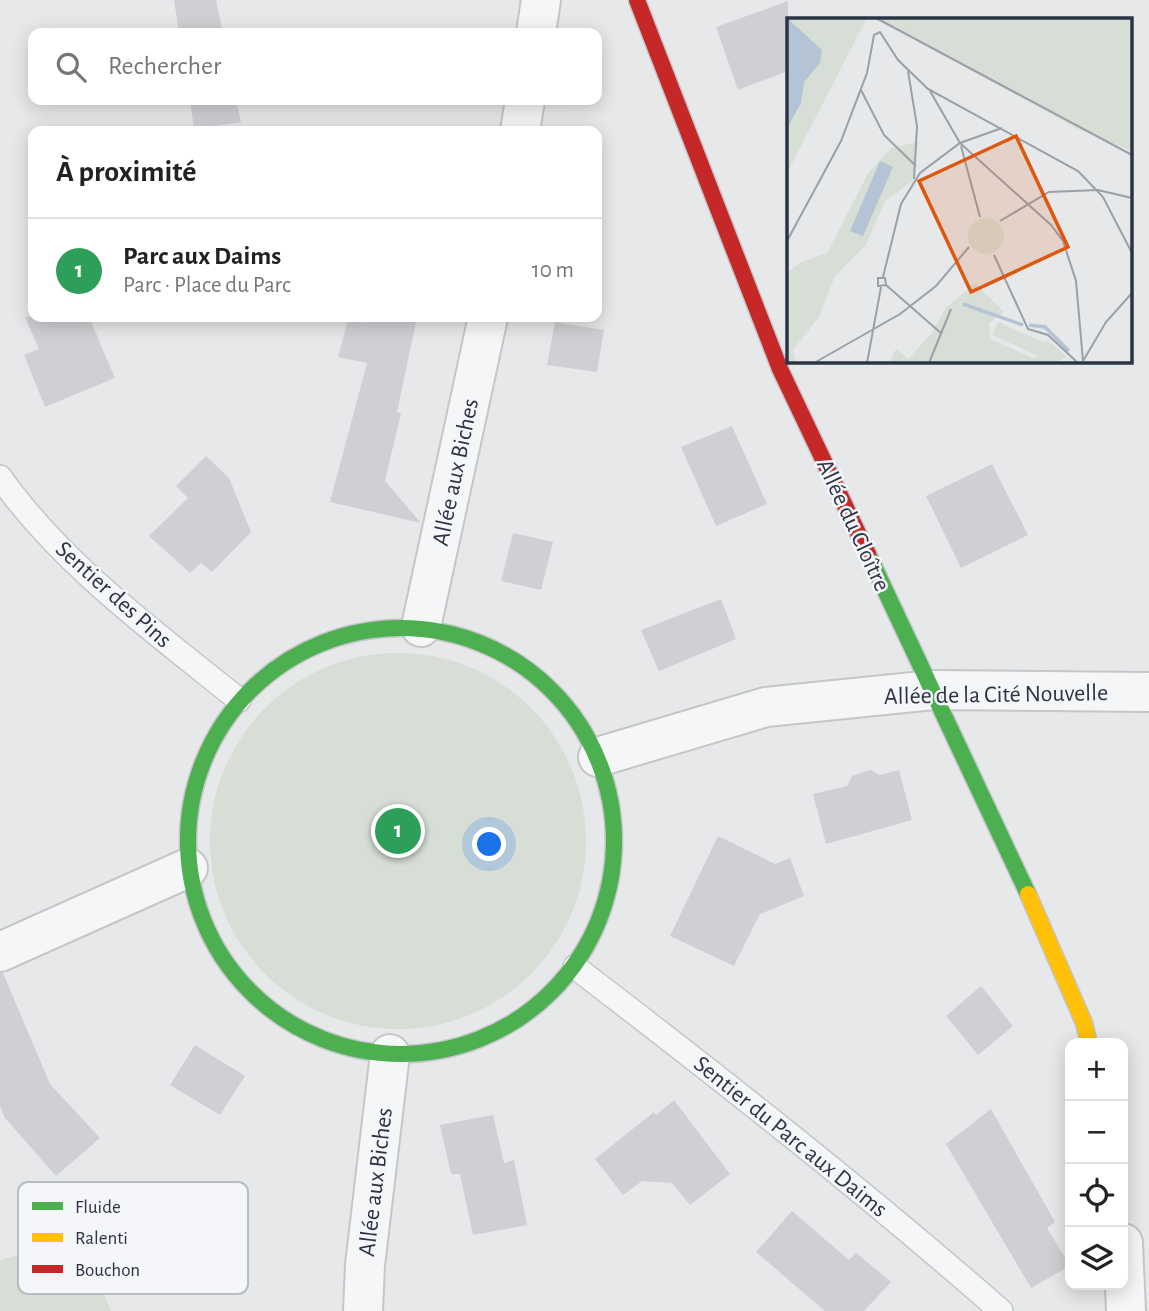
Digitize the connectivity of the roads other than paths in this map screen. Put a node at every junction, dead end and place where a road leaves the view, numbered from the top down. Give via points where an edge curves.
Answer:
1 (541, 0) edge
2 (637, 0) edge
3 (537, 28) edge
4 (524, 105) edge
5 (521, 126) edge
6 (487, 322) edge
7 (0, 477) edge
8 (421, 627) junction
9 (933, 690) junction
10 (1149, 692) edge
11 (239, 700) junction
12 (598, 757) junction
13 (188, 868) junction
14 (0, 952) edge
15 (575, 967) junction
16 (1088, 1038) edge
17 (390, 1054) junction
18 (1125, 1290) edge
19 (363, 1311) edge
20 (1001, 1311) edge
21 (1126, 1311) edge

1 - 3 street
2 - 9 street, Allée du Cloître via 780,369
4 - 5 street
6 - 8 street, Allée aux Biches
7 - 11 lane, Sentier des Pins via 57,545
8 - 11 street via 354,632 292,656
8 - 12 street via 477,641 527,669 569,708
9 - 10 street, Allée de la Cité Nouvelle
9 - 12 street, Allée de la Cité Nouvelle via 766,707
9 - 16 street, Allée du Cloître via 1027,891
11 - 13 street via 207,750 189,808
12 - 15 street via 613,810 614,865 601,918
13 - 14 street
13 - 17 street via 204,925 235,976 278,1016 331,1043
15 - 17 street via 524,1016 503,1027 460,1046
15 - 20 lane, Sentier du Parc aux Daims via 746,1098
17 - 19 street, Allée aux Biches
18 - 21 street

